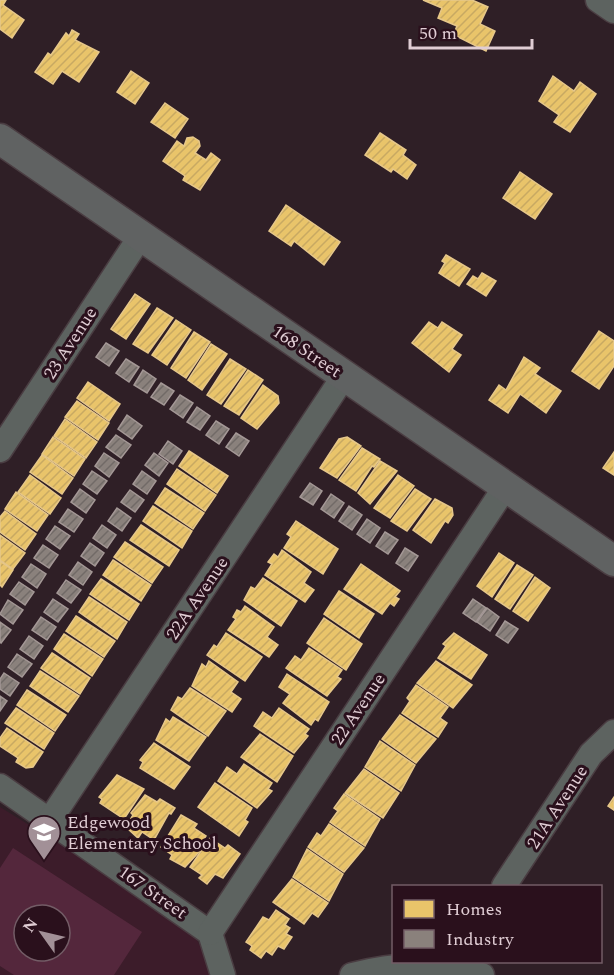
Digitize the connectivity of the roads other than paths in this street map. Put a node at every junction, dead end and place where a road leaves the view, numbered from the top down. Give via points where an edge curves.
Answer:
1 (598, 0) edge
2 (614, 11) edge
3 (0, 139) edge
4 (140, 237) junction
5 (344, 376) junction
6 (2, 442) edge
7 (506, 486) junction
8 (614, 561) edge
9 (614, 732) edge
10 (0, 786) edge
11 (50, 820) junction
12 (505, 885) edge
13 (210, 933) junction
14 (452, 965) edge
15 (223, 975) edge
16 (352, 975) edge
17 (482, 975) edge

1 - 2 street
3 - 4 main road, 168 Street
4 - 5 main road, 168 Street
4 - 6 street, 23 Avenue
5 - 7 main road, 168 Street
5 - 11 street, 22A Avenue
7 - 8 main road, 168 Street
7 - 13 street, 22 Avenue
9 - 12 street, 21A Avenue via 591,754
10 - 11 street, 167 Street
11 - 13 street, 167 Street
13 - 15 street
14 - 16 street
14 - 17 street

